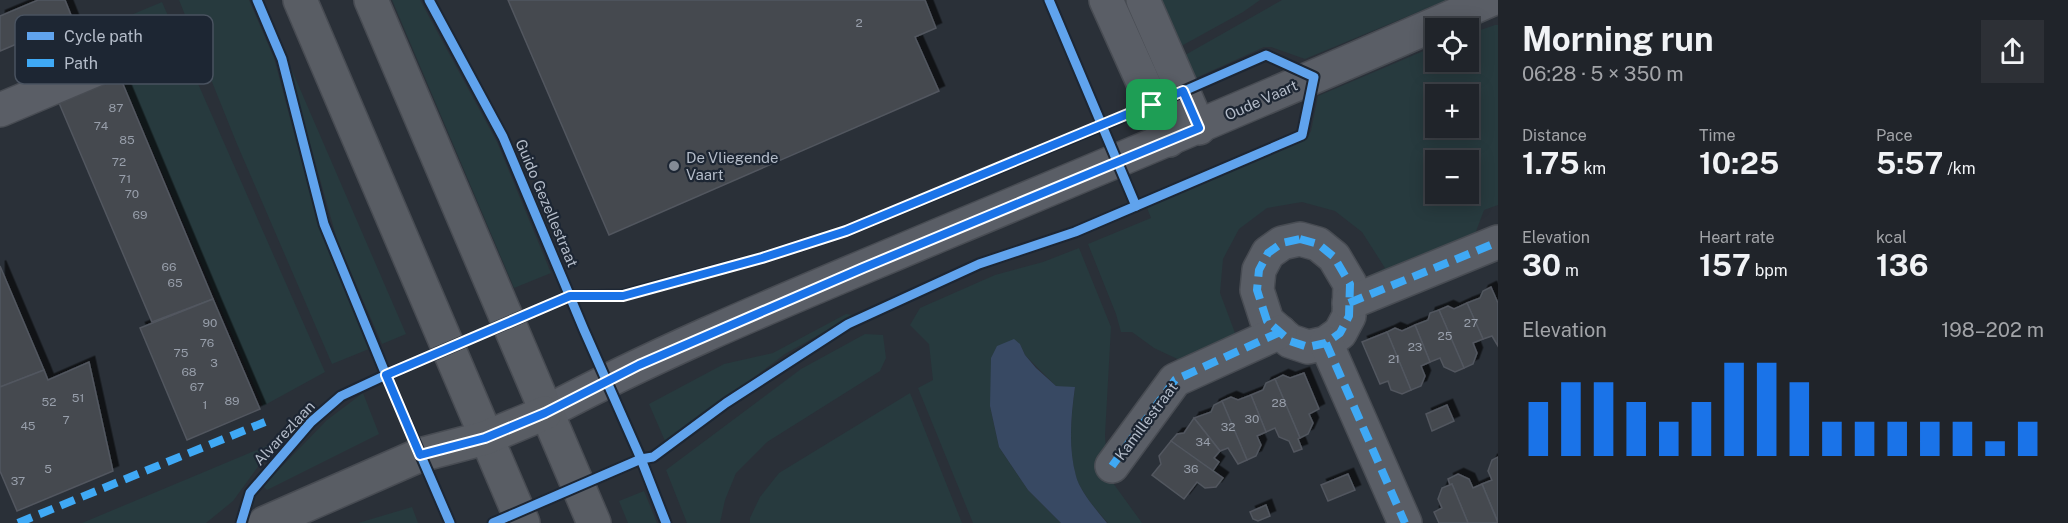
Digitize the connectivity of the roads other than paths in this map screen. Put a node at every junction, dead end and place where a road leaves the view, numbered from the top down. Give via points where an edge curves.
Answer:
1 (300, 0) edge
2 (371, 0) edge
3 (1106, 0) edge
4 (1143, 0) edge
5 (1490, 0) edge
6 (1498, 11) edge
7 (1450, 18) joint
8 (1425, 29) edge
9 (62, 84) edge
10 (0, 110) edge
11 (1199, 128) junction
12 (1169, 140) junction
13 (1498, 242) edge
14 (1349, 303) junction
15 (1280, 332) junction
16 (1326, 343) junction
17 (545, 413) junction
18 (485, 438) junction
19 (1112, 466) dead end
20 (265, 523) edge
21 (523, 523) edge
22 (594, 523) edge
23 (1405, 523) edge

1 - 18 main road
2 - 17 main road
3 - 12 street
4 - 11 street
5 - 7 street, Oude Vaart
6 - 7 street, Oude Vaart
8 - 11 street, Oude Vaart
9 - 10 street
11 - 12 street, Oude Vaart
12 - 17 street, Oude Vaart via 639,365
13 - 14 street
14 - 15 street via 1350,284 1334,257 1318,244 1300,239 1282,243 1268,253 1259,270 1257,290 1267,321
14 - 16 street via 1349,316 1340,333
15 - 16 street via 1290,341 1308,346
15 - 19 street, Kamillestraat via 1175,380
16 - 23 street
17 - 18 main road
17 - 22 main road
18 - 20 main road via 420,455
18 - 21 main road

